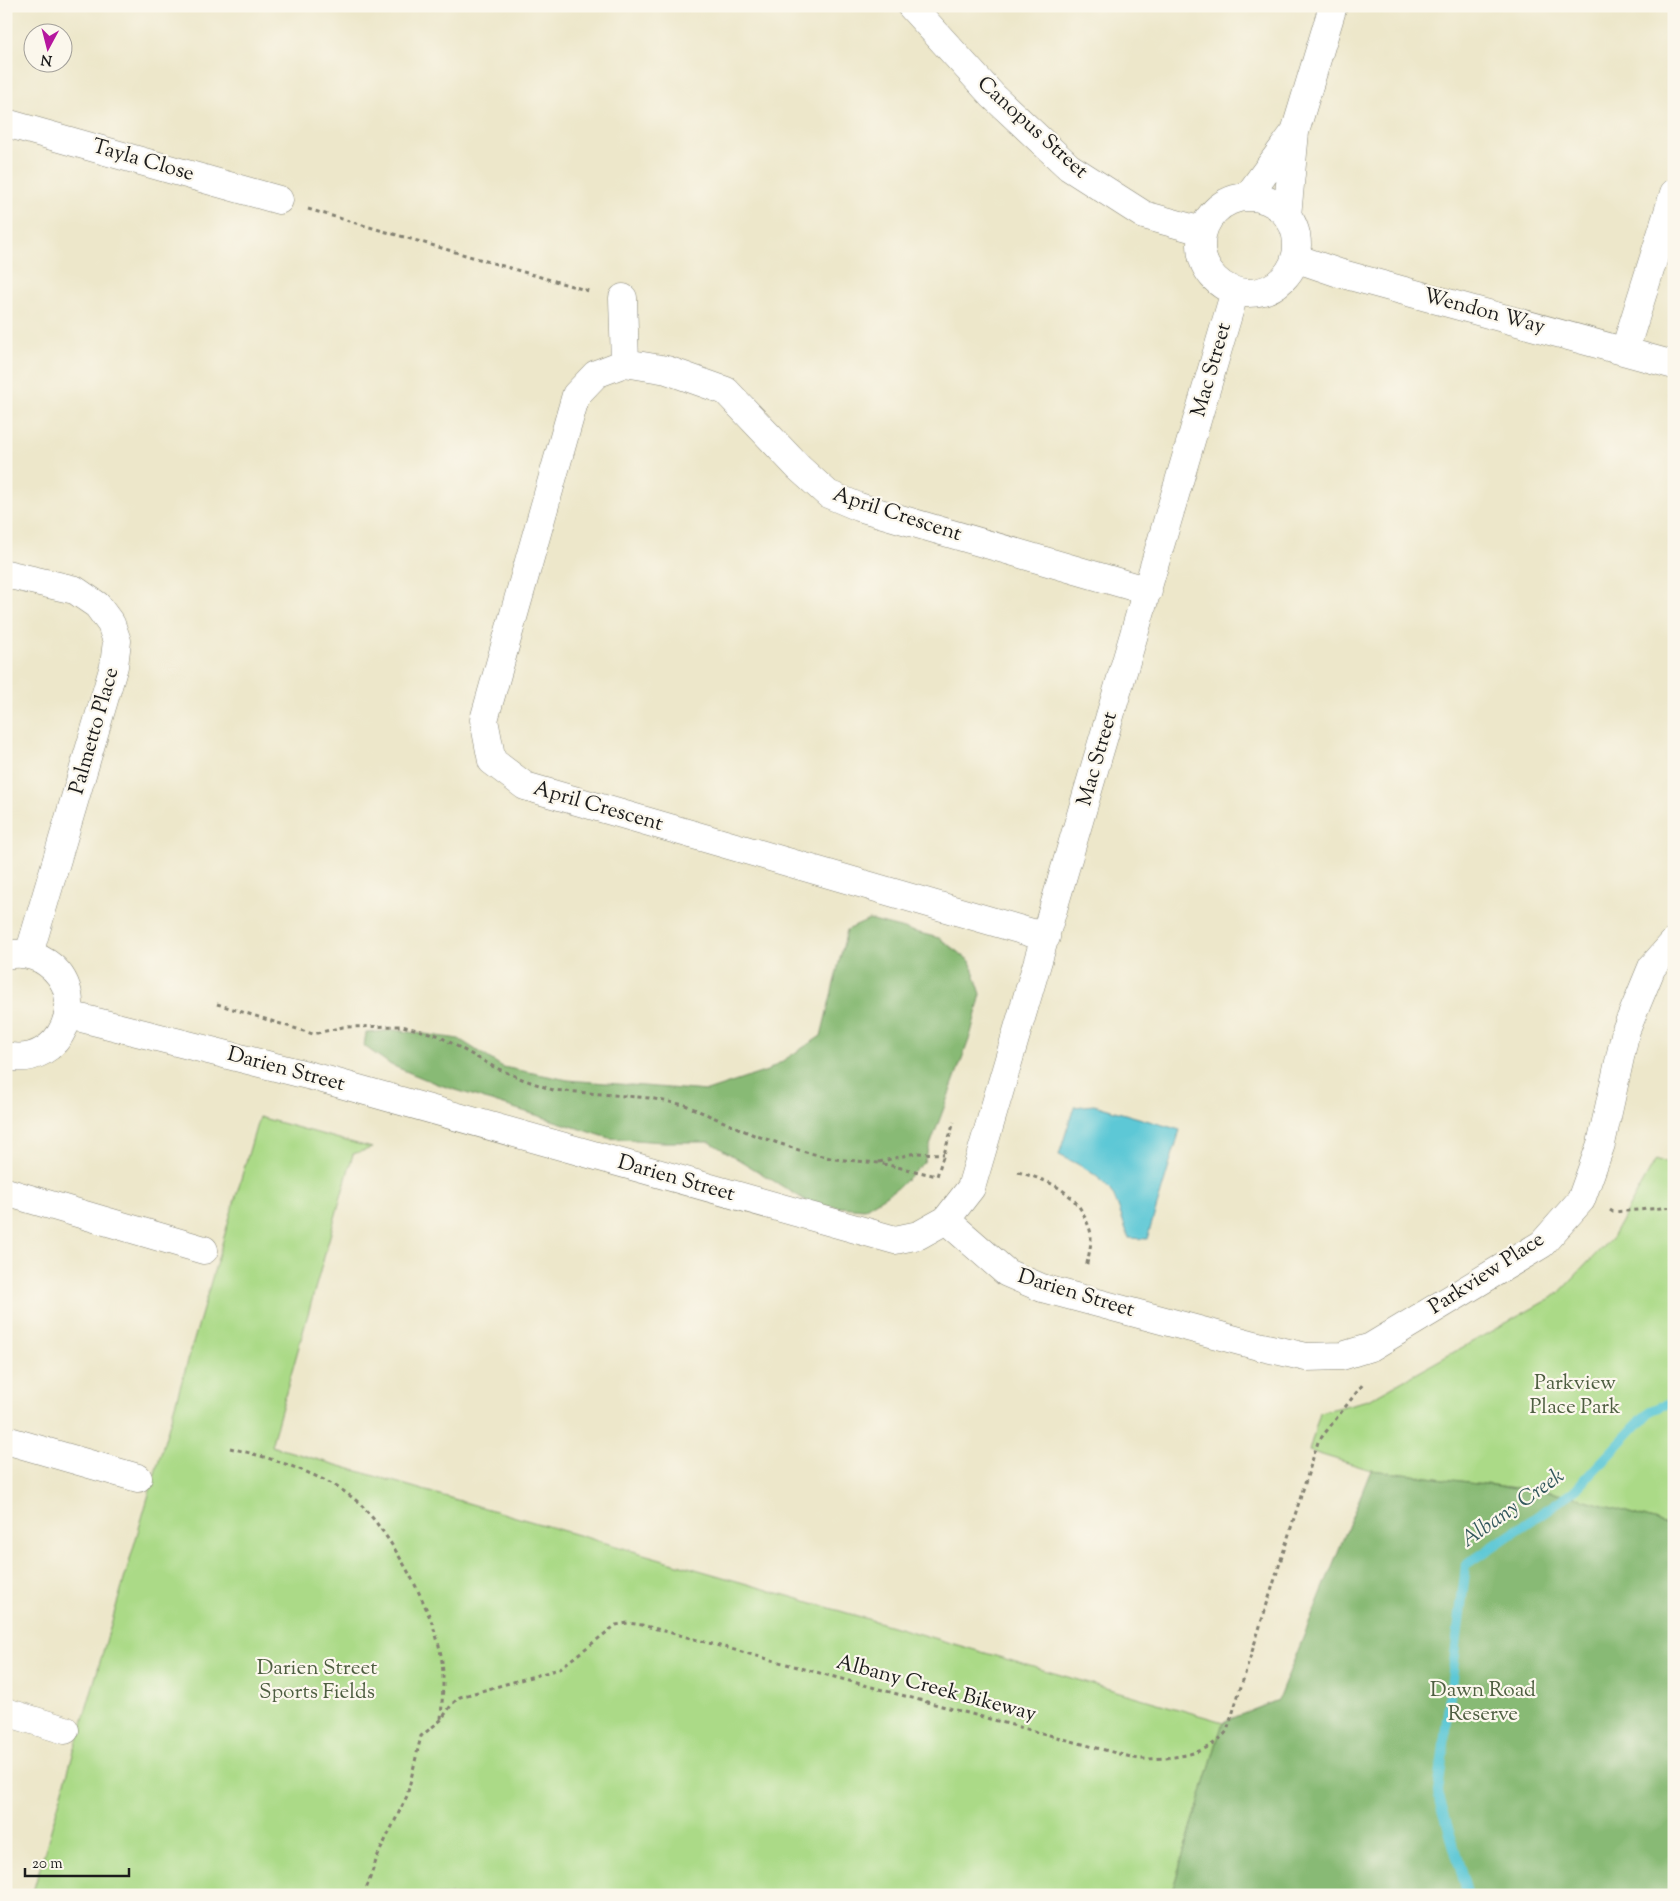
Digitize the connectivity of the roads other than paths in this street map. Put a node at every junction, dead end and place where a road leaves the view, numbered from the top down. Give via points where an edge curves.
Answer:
1 (911, 6) edge
2 (1333, 6) edge
3 (6, 123) edge
4 (1295, 132) junction
5 (1674, 193) edge
6 (1248, 196) junction
7 (280, 200) road end
8 (1287, 216) junction
9 (1202, 231) junction
10 (1295, 258) junction
11 (1236, 291) junction
12 (622, 298) road end
13 (1624, 350) junction
14 (625, 363) junction
15 (1674, 365) edge
16 (6, 574) edge
17 (1148, 591) junction
18 (1046, 937) junction
19 (1674, 942) edge
20 (18, 954) edge
21 (69, 1015) junction
22 (6, 1056) edge
23 (6, 1192) edge
24 (946, 1220) junction
25 (204, 1250) dead end
26 (1262, 1347) joint
27 (6, 1440) edge
28 (138, 1478) dead end
29 (6, 1712) edge
30 (65, 1730) dead end

1 - 9 street, Canopus Street via 993,96 1070,168 1144,215
2 - 4 street
3 - 7 street, Tayla Close
4 - 6 street
4 - 8 street
5 - 13 street
6 - 8 street via 1276,205
6 - 9 street via 1220,206
8 - 10 street via 1297,243
9 - 11 street via 1200,246 1210,274
10 - 11 street via 1278,283 1250,293
10 - 13 street, Wendon Way via 1339,273
11 - 17 street, Mac Street
12 - 14 street
13 - 15 street, Wendon Way
14 - 17 street, April Crescent via 667,370 726,391 828,494 859,507
14 - 18 street, April Crescent via 596,374 576,395 484,720 492,761 525,786
16 - 20 street, Palmetto Place via 75,590 97,605 111,624 117,641 114,666
17 - 18 street, Mac Street
18 - 24 street, Mac Street via 970,1188
19 - 26 street, Parkview Place via 1652,967 1626,1030 1601,1144 1580,1200 1542,1244 1371,1347 1342,1356 1315,1357
20 - 21 street via 47,963 61,977 70,1001
21 - 22 street via 55,1042 43,1051 28,1057
21 - 24 street, Darien Street via 323,1079 895,1240 919,1235
23 - 25 street
24 - 26 street, Darien Street via 1007,1273 1042,1288
27 - 28 street
29 - 30 street

